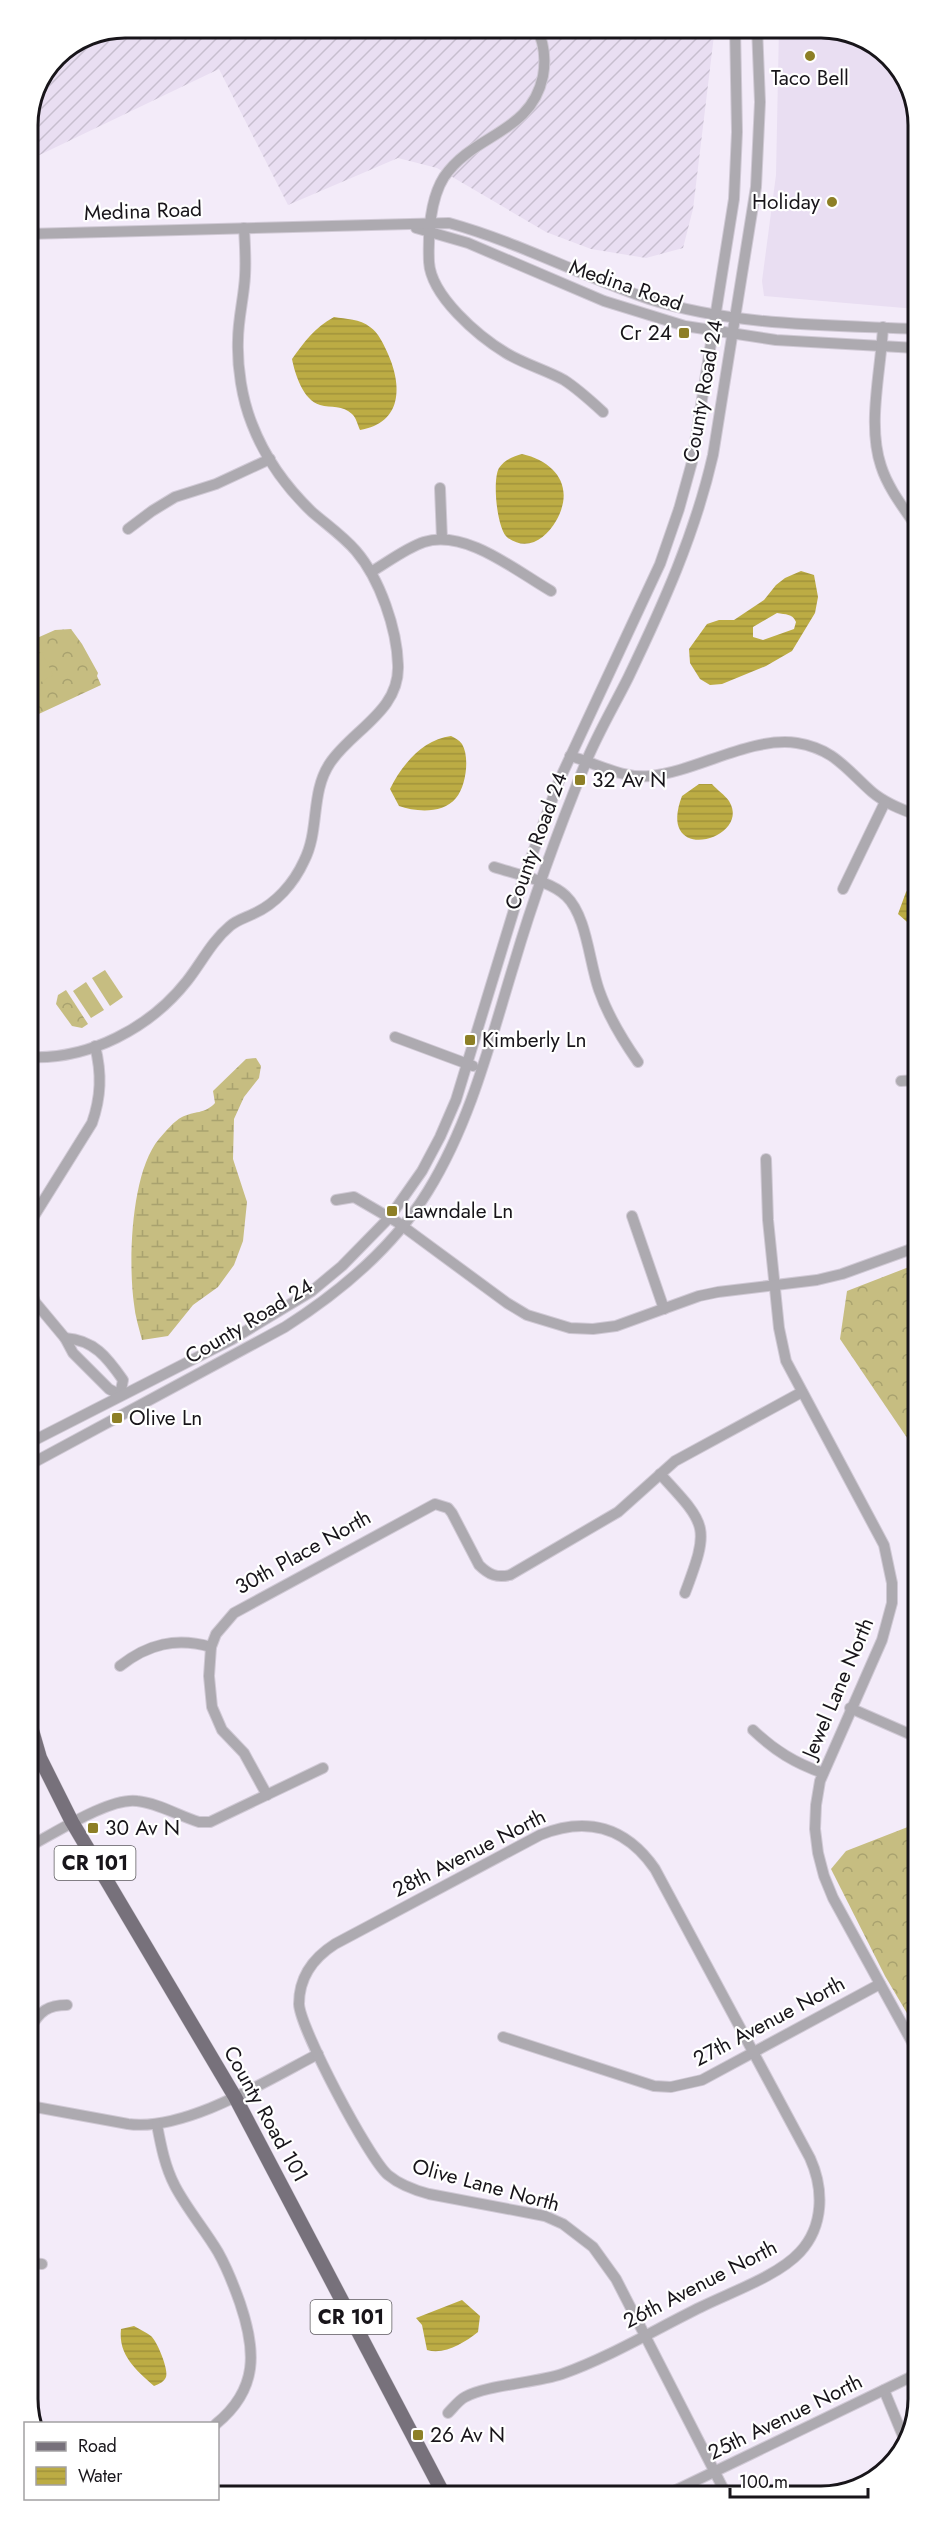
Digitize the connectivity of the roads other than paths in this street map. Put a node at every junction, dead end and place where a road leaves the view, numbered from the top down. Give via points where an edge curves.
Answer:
1 (540, 38) edge
2 (735, 38) edge
3 (757, 38) edge
4 (244, 228) junction
5 (431, 228) junction
6 (38, 234) edge
7 (716, 314) junction
8 (735, 316) junction
9 (883, 327) junction
10 (908, 329) edge
11 (714, 331) junction
12 (733, 333) junction
13 (882, 347) junction
14 (908, 348) edge
15 (603, 412) dead end
16 (270, 459) junction
17 (440, 488) dead end
18 (908, 514) edge
19 (128, 529) dead end
20 (442, 539) junction
21 (371, 572) junction
22 (551, 591) dead end
23 (570, 756) junction
24 (586, 760) junction
25 (885, 802) junction
26 (908, 811) edge
27 (494, 867) dead end
28 (524, 877) junction
29 (540, 883) junction
30 (843, 889) dead end
31 (395, 1036) dead end
32 (95, 1046) junction
33 (38, 1057) edge
34 (638, 1062) dead end
35 (468, 1064) junction
36 (482, 1068) junction
37 (901, 1081) dead end
38 (908, 1081) edge
39 (766, 1159) dead end
40 (336, 1200) dead end
41 (38, 1210) edge
42 (632, 1216) dead end
43 (396, 1222) junction
44 (908, 1250) edge
45 (774, 1285) junction
46 (38, 1306) edge
47 (664, 1310) junction
48 (65, 1338) junction
49 (802, 1392) junction
50 (120, 1395) junction
51 (129, 1412) junction
52 (38, 1438) edge
53 (38, 1460) edge
54 (660, 1474) junction
55 (685, 1593) dead end
56 (211, 1647) junction
57 (120, 1666) dead end
58 (850, 1708) junction
59 (753, 1730) dead end
60 (908, 1733) edge
61 (38, 1751) edge
62 (40, 1758) joint
63 (322, 1768) dead end
64 (823, 1773) junction
65 (267, 1795) junction
66 (72, 1822) junction
67 (38, 1841) edge
68 (335, 1944) joint
69 (880, 1984) junction
70 (67, 2005) dead end
71 (38, 2017) edge
72 (908, 2035) edge
73 (503, 2037) dead end
74 (318, 2054) junction
75 (753, 2054) junction
76 (235, 2097) junction
77 (38, 2107) edge
78 (157, 2125) junction
79 (38, 2264) edge
80 (42, 2264) dead end
81 (644, 2335) junction
82 (908, 2378) edge
83 (884, 2390) junction
84 (448, 2413) dead end
85 (218, 2422) edge
86 (902, 2431) edge
87 (715, 2473) junction
88 (439, 2486) edge
89 (686, 2486) edge
90 (722, 2486) edge

1 - 5 street via 545,68 534,101 511,126 456,162 438,188
2 - 7 street, County Road 24 via 734,188
3 - 8 street, County Road 24 via 760,102 756,187
4 - 5 street, Medina Road via 404,225
4 - 6 street, Medina Road
4 - 16 street via 239,368 251,422
5 - 7 street, Medina Road via 449,223 482,232 651,299
5 - 11 street, Medina Road via 604,301
5 - 15 street via 432,278 447,302 492,344 567,382
7 - 8 street, Medina Road
7 - 11 street, County Road 24
8 - 9 street, Medina Road
8 - 12 street, County Road 24
9 - 10 street, Medina Road
9 - 13 street
11 - 12 street, Medina Road
11 - 23 street, County Road 24 via 692,462 679,510 660,564
12 - 13 street, Medina Road
12 - 24 street, County Road 24 via 713,455 695,524 660,611
13 - 14 street, Medina Road
13 - 18 street via 876,443 888,483
16 - 19 street via 175,497
16 - 21 street via 294,494 342,536
17 - 20 street
20 - 21 street via 424,542
20 - 22 street via 471,545
21 - 32 street via 387,612 398,677 387,703 336,756 323,776 317,790 306,859 271,904 232,924 219,936 188,979 158,1011 117,1038
23 - 24 street
23 - 28 street, County Road 24
24 - 25 street via 621,774 652,776 775,743 794,743 830,754
24 - 29 street, County Road 24
25 - 26 street
25 - 30 street
27 - 28 street
28 - 29 street
28 - 35 street, County Road 24
29 - 34 street via 556,888 575,906 599,990 614,1024
29 - 36 street, County Road 24
31 - 35 street
32 - 33 street
32 - 41 street via 101,1086 92,1123
35 - 36 street
35 - 43 street, County Road 24 via 440,1137
36 - 43 street, County Road 24 via 448,1157 426,1194
37 - 38 street
39 - 45 street, Jewel Lane North
40 - 43 street via 354,1197
42 - 47 street
43 - 47 street via 507,1303 548,1323 570,1329 593,1329 616,1326
43 - 50 street, County Road 24 via 282,1311
43 - 51 street, County Road 24 via 348,1282 312,1310
44 - 45 street via 842,1274
45 - 47 street via 709,1294
45 - 49 street, Jewel Lane North via 786,1361
46 - 48 street
48 - 50 street via 73,1353
48 - 50 street via 82,1339 103,1356 123,1380
49 - 54 street via 681,1457
49 - 58 street, Jewel Lane North via 884,1545 892,1583 888,1622
50 - 51 street
50 - 52 street, County Road 24
51 - 53 street, County Road 24
54 - 55 street via 689,1505 701,1529 699,1557
54 - 56 street, 30th Place North via 618,1512 510,1575 493,1576 479,1565 452,1513 441,1506 429,1506 246,1605 224,1623
56 - 57 street via 166,1642 134,1655
56 - 65 street via 209,1676 216,1719 244,1753
58 - 60 street
58 - 64 street, Jewel Lane North
59 - 64 street via 779,1753
61 - 62 main road, County Road 101 / CR 101
62 - 66 main road, County Road 101 / CR 101
63 - 65 street
64 - 69 street, Jewel Lane North via 816,1805 818,1852 833,1898
65 - 66 street via 210,1822 199,1822 136,1800 122,1801
66 - 67 street
66 - 76 main road, County Road 101 / CR 101
68 - 74 street, Olive Lane North via 312,1962 300,1989 301,2019
68 - 75 street, 28th Avenue North via 540,1835 576,1825 595,1827 613,1832 644,1854 655,1869
69 - 72 street, Jewel Lane North
69 - 75 street, 27th Avenue North
70 - 71 street via 52,2005
73 - 75 street, 27th Avenue North via 639,2082 670,2087 702,2080
74 - 76 street
74 - 81 street, Olive Lane North via 368,2150 387,2174 414,2190 544,2216 562,2224 593,2247 605,2263
75 - 81 street, 26th Avenue North via 817,2173 817,2223 801,2251 789,2262
76 - 78 street
76 - 88 main road, County Road 101 / CR 101
77 - 78 street via 136,2125
78 - 85 street via 167,2168 219,2255 251,2338 251,2371 235,2404
79 - 80 street
81 - 84 street, 26th Avenue North via 562,2374 464,2397
81 - 87 street, Olive Lane North
82 - 83 street, 25th Avenue North
83 - 86 street
83 - 87 street, 25th Avenue North
87 - 89 street, 25th Avenue North
87 - 90 street, Olive Lane North

